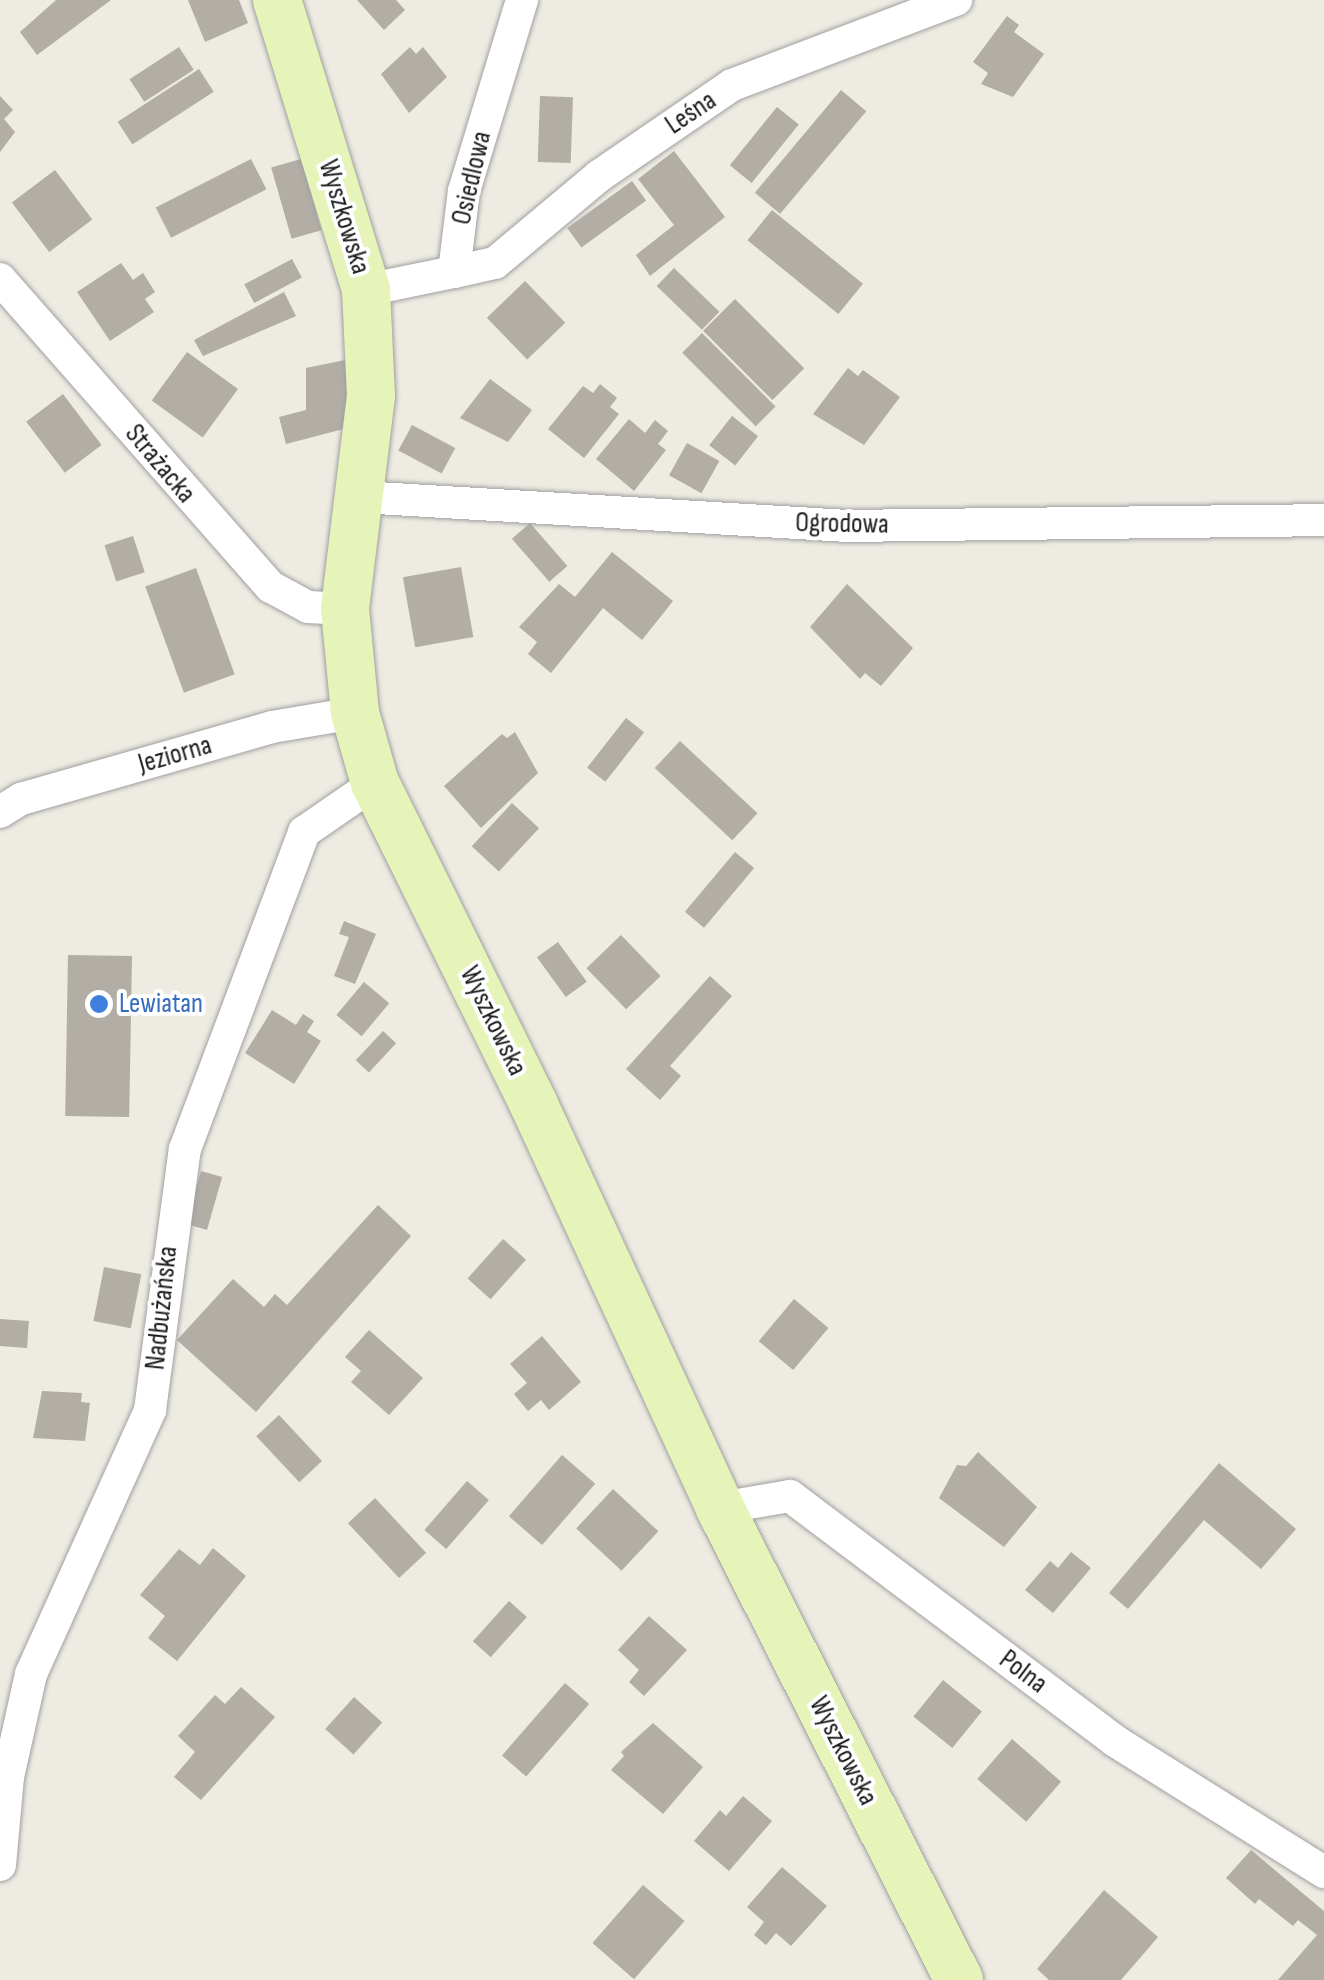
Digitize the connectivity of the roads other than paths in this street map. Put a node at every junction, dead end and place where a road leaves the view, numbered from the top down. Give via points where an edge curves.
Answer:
1 (277, 0) edge
2 (522, 0) edge
3 (956, 0) edge
4 (454, 272) junction
5 (0, 279) edge
6 (366, 290) junction
7 (360, 497) junction
8 (1324, 520) edge
9 (345, 609) junction
10 (355, 713) junction
11 (375, 783) junction
12 (0, 812) edge
13 (720, 1508) junction
14 (0, 1865) edge
15 (1324, 1872) edge
16 (958, 1980) edge

1 - 6 street, Wyszkowska
2 - 4 street, Osiedlowa via 464,191
3 - 4 street, Leśna via 732,86 599,176 495,263
4 - 6 street
5 - 9 street, Strażacka via 271,587 308,606
6 - 7 street, Wyszkowska via 371,396
7 - 8 street, Ogrodowa via 842,526
7 - 9 street, Wyszkowska
9 - 10 street, Wyszkowska
10 - 11 street, Wyszkowska
10 - 12 street, Jeziorna via 272,727 22,799
11 - 13 street, Wyszkowska via 534,1105
11 - 14 street, Nadbużańska via 304,832 185,1150 150,1410 31,1674 8,1777
13 - 15 street, Polna via 790,1496 1114,1741
13 - 16 street, Wyszkowska

